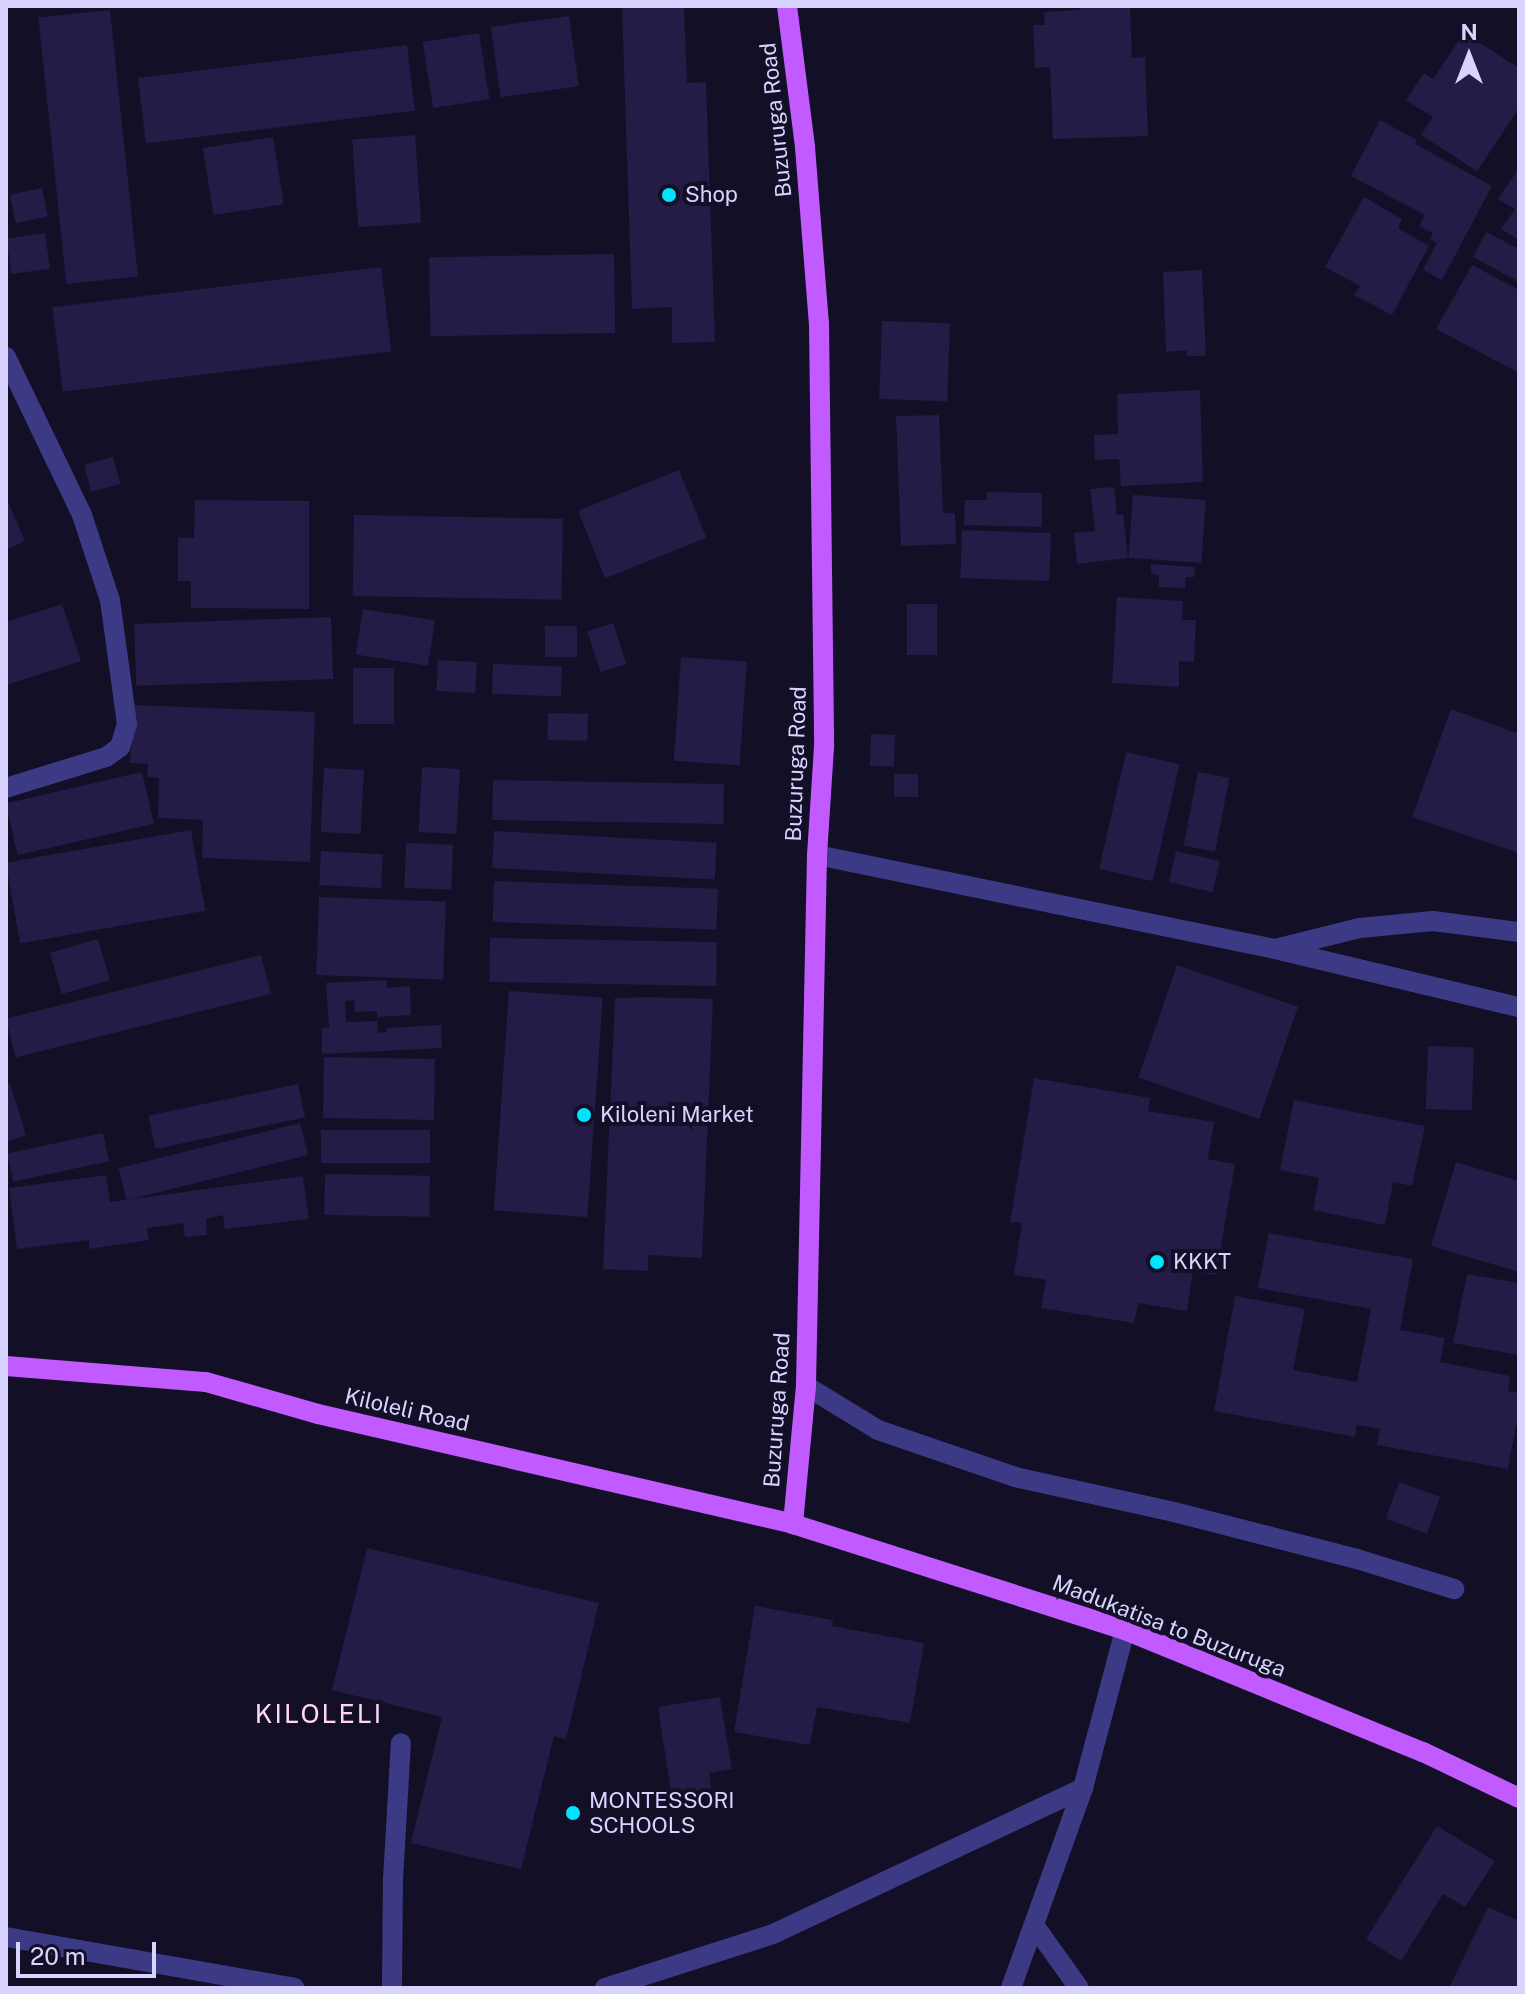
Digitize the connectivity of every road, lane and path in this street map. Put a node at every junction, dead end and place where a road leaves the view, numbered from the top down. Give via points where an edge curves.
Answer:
1 (787, 6) edge
2 (6, 357) edge
3 (6, 788) edge
4 (817, 855) junction
5 (1519, 932) edge
6 (1275, 949) junction
7 (1519, 1007) edge
8 (6, 1366) edge
9 (806, 1386) junction
10 (793, 1524) junction
11 (1454, 1589) dead end
12 (1125, 1630) junction
13 (401, 1743) dead end
14 (1083, 1788) junction
15 (1519, 1798) edge
16 (1034, 1925) junction
17 (6, 1937) edge
18 (295, 1988) edge
19 (392, 1988) edge
20 (605, 1988) edge
21 (1011, 1988) edge
22 (1079, 1988) edge

1 - 4 main road, Buzuruga Road via 819,323 824,747
2 - 3 street via 82,515 105,586 127,724 120,747 106,757
4 - 6 street
4 - 9 main road, Buzuruga Road
5 - 6 street via 1433,921 1360,928
6 - 7 street
8 - 10 main road, Kiloleli Road via 206,1382 318,1414
9 - 10 main road, Buzuruga Road
9 - 11 street via 878,1430 1015,1477 1174,1512
10 - 12 main road, Madukatisa to Buzuruga
12 - 14 street
12 - 15 main road, Madukatisa to Buzuruga via 1423,1752
13 - 19 street
14 - 16 street
14 - 20 street via 773,1934
16 - 21 street
16 - 22 street
17 - 18 street

